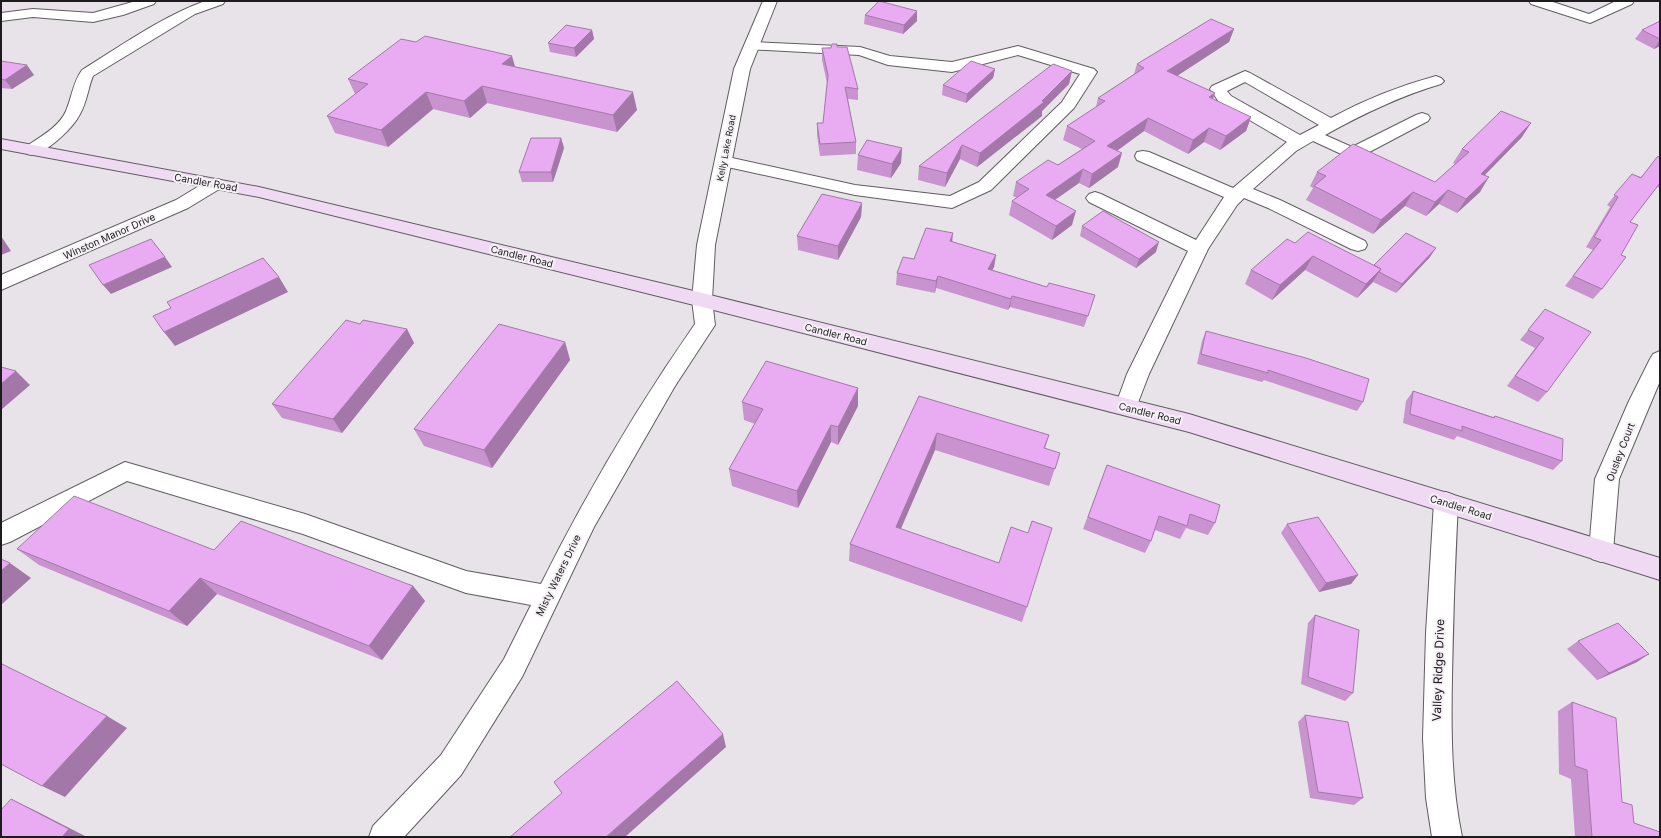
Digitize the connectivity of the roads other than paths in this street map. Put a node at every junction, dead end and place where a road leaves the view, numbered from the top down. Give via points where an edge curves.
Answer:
1 (123, 1) edge
2 (149, 1) edge
3 (218, 1) edge
4 (770, 1) edge
5 (1536, 1) edge
6 (1627, 1) edge
7 (76, 16) junction
8 (1, 17) edge
9 (750, 46) junction
10 (1436, 81) dead end
11 (1422, 118) dead end
12 (1332, 125) junction
13 (1306, 138) junction
14 (1, 144) edge
15 (32, 150) junction
16 (1143, 156) dead end
17 (724, 161) junction
18 (215, 184) junction
19 (1239, 193) junction
20 (1095, 198) dead end
21 (1358, 245) dead end
22 (1200, 249) junction
23 (1, 283) edge
24 (702, 300) junction
25 (1660, 360) edge
26 (1126, 408) junction
27 (1446, 502) junction
28 (1, 535) edge
29 (1600, 551) junction
30 (1660, 569) edge
31 (548, 597) junction
32 (384, 837) edge
33 (1447, 837) edge

1 - 7 street
2 - 7 street via 88,18
3 - 15 street via 190,11 87,73 73,114 67,123
4 - 9 street, Kelly Lake Road
5 - 6 street via 1590,19
7 - 8 street via 24,13
9 - 17 street, Kelly Lake Road via 742,69
9 - 17 street via 860,51 888,60 952,67 1018,50 1089,72 1068,105 986,186 952,202 855,190
10 - 12 street via 1405,90 1360,109
11 - 13 street via 1352,154
12 - 13 street
12 - 13 street via 1245,76 1218,89 1225,99
13 - 19 street via 1290,147
14 - 15 main road, Candler Road
15 - 18 main road, Candler Road
16 - 19 street
17 - 24 street, Kelly Lake Road via 706,245
18 - 23 street, Winston Manor Drive via 182,204
18 - 24 main road, Candler Road via 259,192
19 - 21 street via 1274,204
19 - 22 street via 1230,202
20 - 22 street
22 - 26 street via 1138,374
24 - 26 main road, Candler Road
24 - 31 street, Misty Waters Drive via 705,325 667,380 584,521
25 - 29 street, Ousley Court via 1607,479
26 - 27 main road, Candler Road via 1189,423
27 - 29 main road, Candler Road
27 - 33 street, Valley Ridge Drive via 1436,734 1442,813
28 - 31 street via 125,471 305,524 466,582
29 - 30 main road, Candler Road
31 - 32 street, Misty Waters Drive via 513,668 451,765

